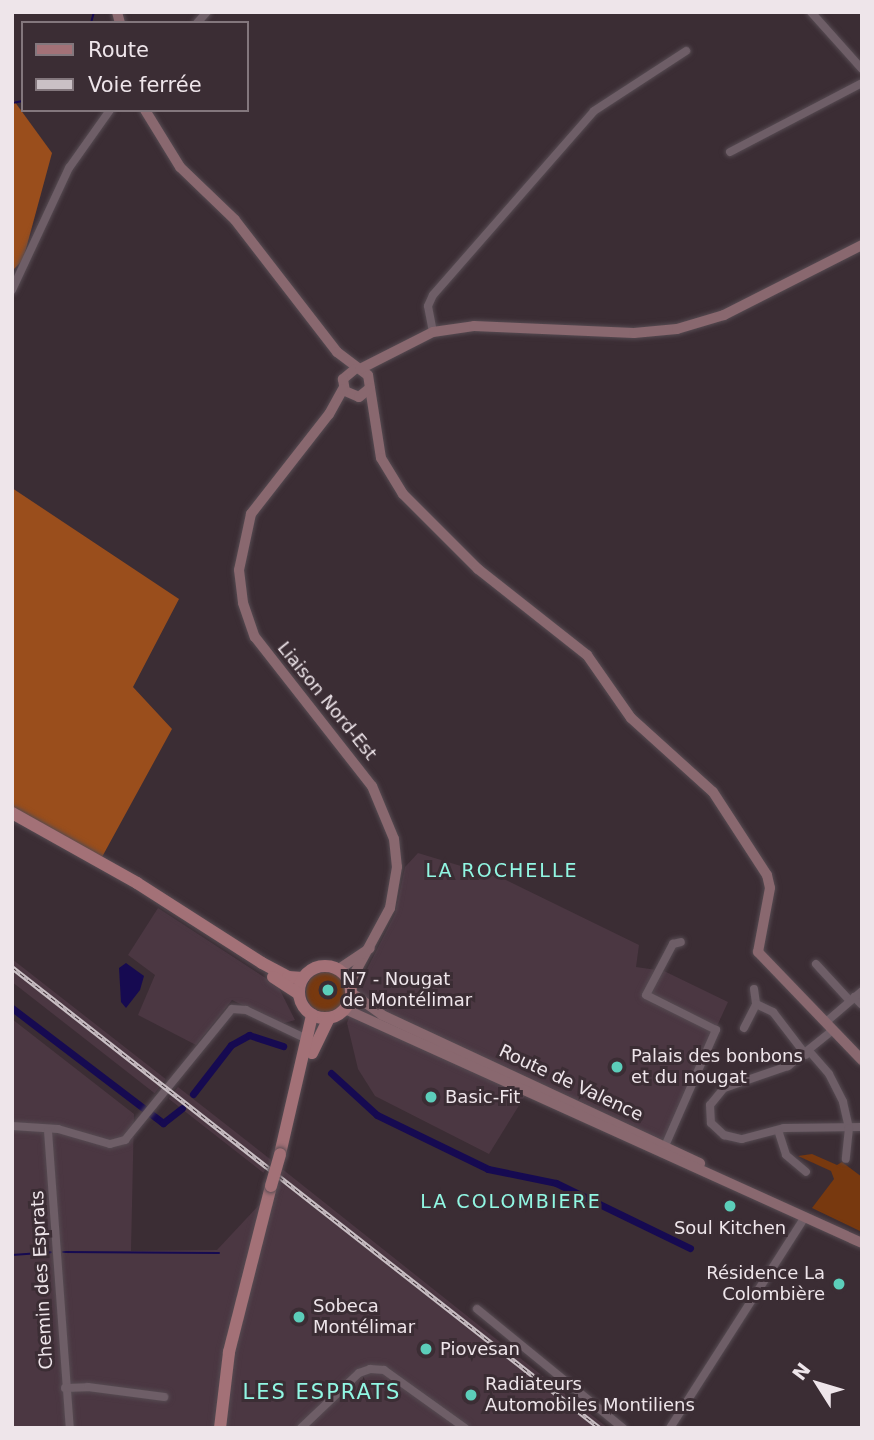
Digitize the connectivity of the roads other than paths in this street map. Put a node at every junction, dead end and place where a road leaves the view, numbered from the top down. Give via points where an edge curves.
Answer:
1 (811, 12) edge
2 (686, 51) dead end
3 (862, 69) edge
4 (862, 83) edge
5 (109, 112) edge
6 (146, 112) edge
7 (730, 152) dead end
8 (862, 245) edge
9 (12, 290) edge
10 (433, 332) junction
11 (337, 352) junction
12 (387, 355) junction
13 (358, 369) junction
14 (344, 376) junction
15 (370, 383) junction
16 (344, 388) junction
17 (356, 397) junction
18 (329, 414) junction
19 (376, 417) junction
20 (12, 813) edge
21 (12, 822) edge
22 (681, 942) dead end
23 (373, 946) junction
24 (816, 964) dead end
25 (339, 969) junction
26 (303, 978) junction
27 (351, 987) junction
28 (754, 989) dead end
29 (862, 991) edge
30 (299, 994) junction
31 (852, 999) junction
32 (756, 1004) junction
33 (862, 1005) edge
34 (345, 1009) junction
35 (312, 1015) junction
36 (329, 1018) junction
37 (829, 1026) junction
38 (744, 1028) dead end
39 (309, 1040) junction
40 (808, 1054) junction
41 (862, 1060) edge
42 (299, 1086) junction
43 (12, 1126) edge
44 (862, 1127) edge
45 (849, 1128) junction
46 (778, 1130) junction
47 (48, 1131) junction
48 (665, 1146) junction
49 (846, 1159) dead end
50 (806, 1172) dead end
51 (776, 1203) junction
52 (805, 1217) junction
53 (862, 1243) edge
54 (477, 1309) dead end
55 (65, 1388) junction
56 (164, 1397) dead end
57 (70, 1428) edge
58 (219, 1428) edge
59 (301, 1428) edge
60 (465, 1428) edge
61 (623, 1428) edge
62 (670, 1428) edge

1 - 3 street
2 - 10 street via 593,111 433,295 428,306
4 - 7 street
5 - 9 street via 69,168
6 - 11 main road via 180,167 235,220
8 - 10 main road via 724,315 677,329 634,333 474,326
10 - 12 main road
11 - 13 main road
11 - 14 main road
12 - 13 main road
12 - 15 main road
13 - 14 main road
13 - 15 main road
14 - 16 main road
15 - 17 main road, Liaison Nord-Est
15 - 19 main road
16 - 17 main road
16 - 18 main road, Liaison Nord-Est
17 - 18 main road, Liaison Nord-Est
17 - 19 main road
18 - 23 main road, Liaison Nord-Est via 251,514 239,570 243,603 255,637 372,786 386,812 394,839 395,891
19 - 37 main road via 381,458 403,494 478,569 587,655 618,705 713,792 767,875 770,888 758,952
20 - 26 main road via 161,897 288,977
21 - 30 main road via 159,905
22 - 48 street via 673,944 646,995 716,1030
23 - 25 main road
23 - 27 main road, Liaison Nord-Est
24 - 31 street
25 - 26 main road via 319,966
25 - 27 main road
26 - 30 main road
27 - 34 main road
27 - 48 main road, Route de Valence via 382,1015
28 - 32 street
29 - 31 street
30 - 35 main road
31 - 33 street
31 - 37 street
32 - 38 street
32 - 40 street via 773,1012
34 - 36 main road
34 - 51 main road, Route de Valence
35 - 36 main road
35 - 39 main road
36 - 42 main road
37 - 40 street
37 - 41 main road
39 - 42 main road
39 - 47 street via 246,1010 232,1009 125,1140 110,1144 58,1129
40 - 45 street via 829,1074
40 - 46 street via 771,1074 745,1078 724,1088 710,1105 711,1123 724,1135 742,1139
42 - 58 main road, bridge via 229,1352
43 - 47 street
44 - 45 street
45 - 46 street
45 - 49 street
46 - 50 street via 786,1155
47 - 55 street, Chemin des Esprats
48 - 51 main road, Route de Valence
51 - 52 main road, Route de Valence
52 - 53 main road, Route de Valence
52 - 62 street
54 - 61 street
55 - 56 street
55 - 57 street, Chemin des Esprats
59 - 60 street via 359,1373 370,1369 384,1370

